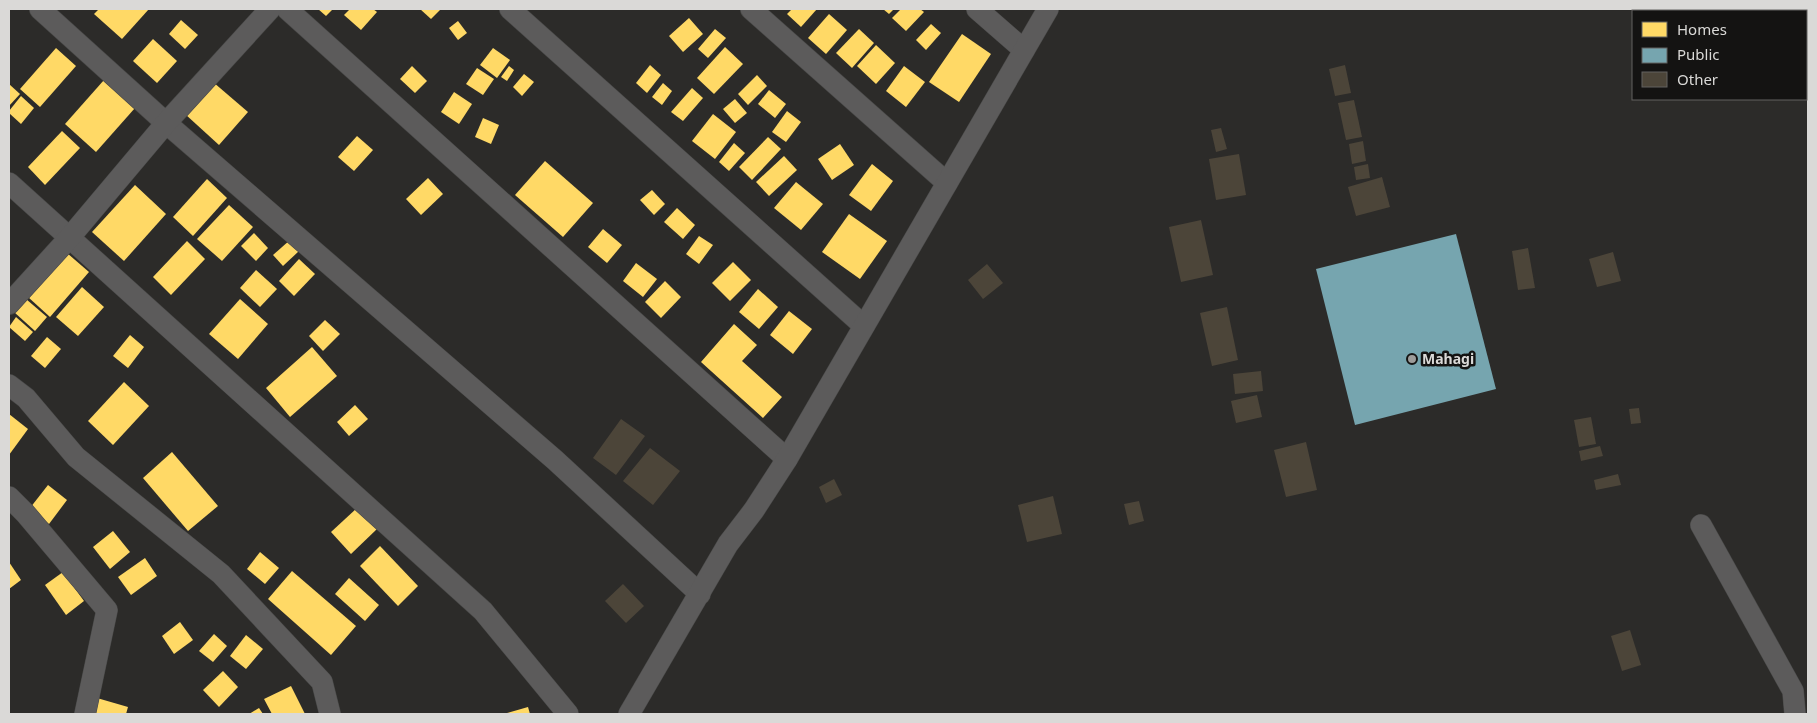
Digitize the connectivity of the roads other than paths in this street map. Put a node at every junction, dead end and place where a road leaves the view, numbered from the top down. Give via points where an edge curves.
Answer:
1 (40, 9) edge
2 (270, 9) edge
3 (287, 9) edge
4 (510, 9) edge
5 (751, 9) edge
6 (977, 9) edge
7 (1048, 9) edge
8 (1024, 50) junction
9 (166, 123) junction
10 (9, 183) edge
11 (947, 183) junction
12 (70, 237) junction
13 (9, 304) edge
14 (864, 326) junction
15 (9, 385) edge
16 (787, 459) junction
17 (9, 497) edge
18 (1700, 526) dead end
19 (700, 594) junction
20 (85, 714) edge
21 (330, 714) edge
22 (568, 714) edge
23 (629, 714) edge
24 (1795, 714) edge

1 - 9 street
2 - 9 street
3 - 16 street
4 - 14 street
5 - 11 street
6 - 8 street
7 - 8 street
8 - 11 street
9 - 12 street
9 - 19 street via 554,460
10 - 12 street
11 - 14 street
12 - 13 street
12 - 22 street via 483,611
14 - 16 street
15 - 21 street via 26,398 76,457 221,574 322,682
16 - 19 street via 728,544
17 - 20 street via 107,610
18 - 24 street via 1793,691
19 - 23 street

